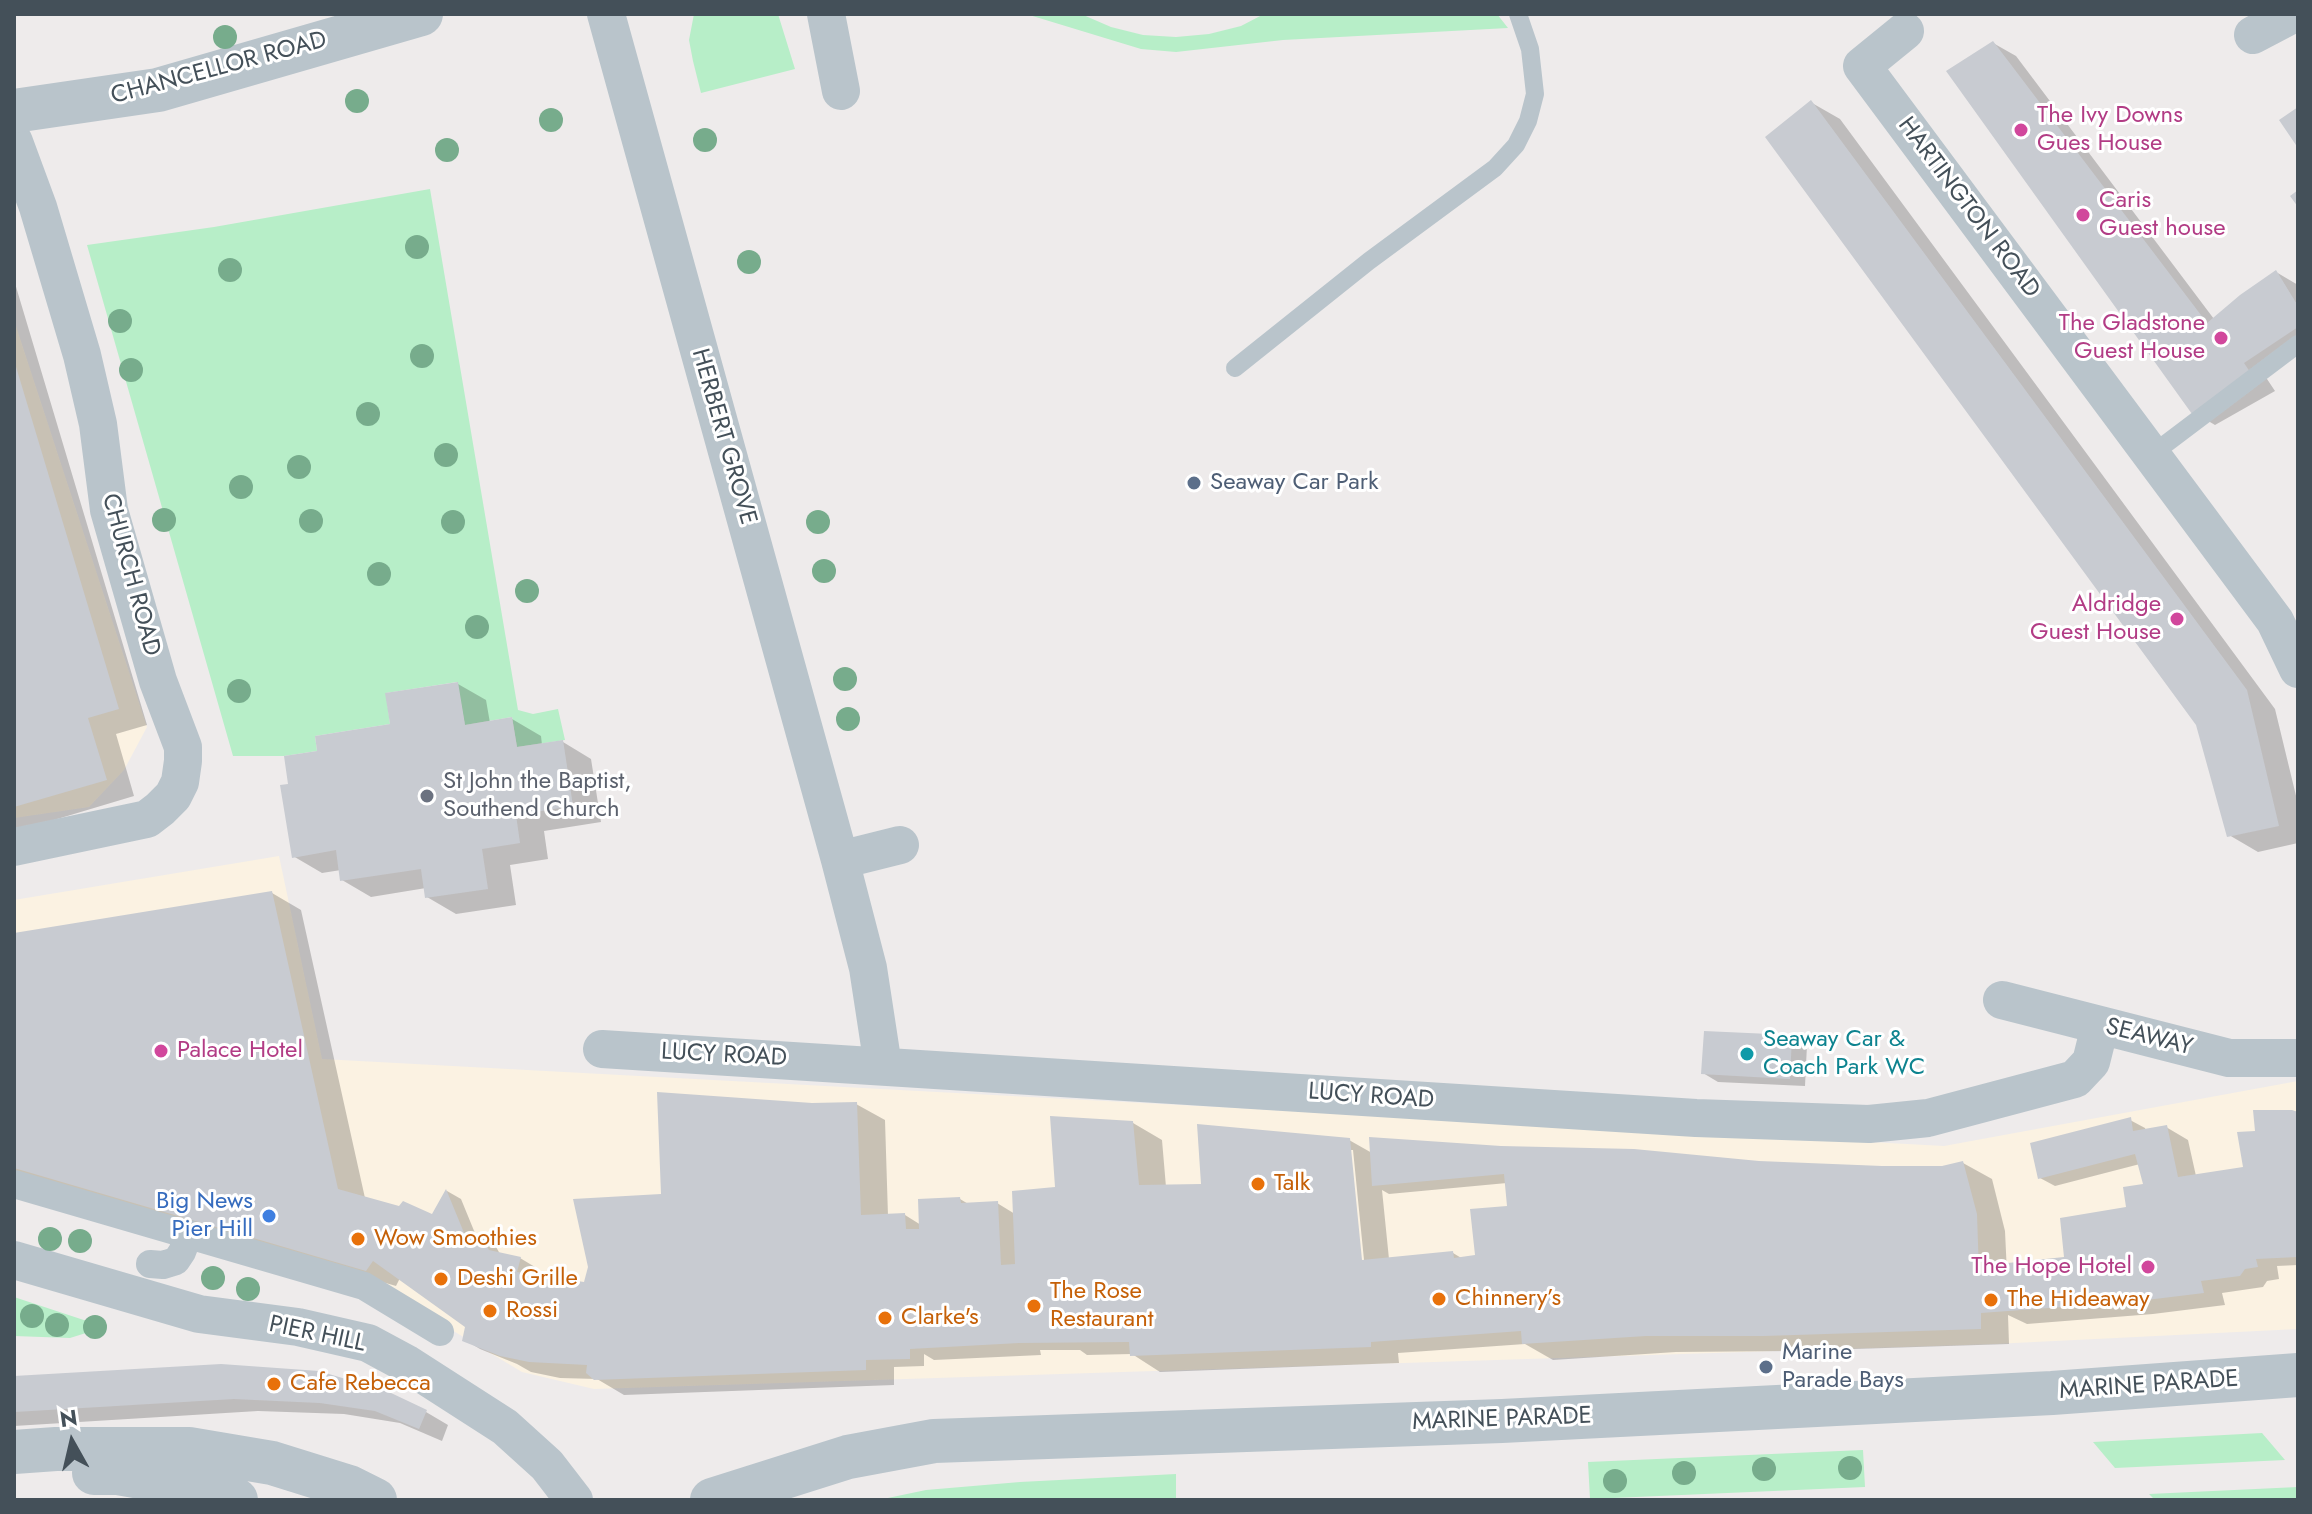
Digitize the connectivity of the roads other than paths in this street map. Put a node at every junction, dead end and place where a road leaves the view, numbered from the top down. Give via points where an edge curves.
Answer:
1 (421, 14) edge
2 (606, 14) edge
3 (826, 14) edge
4 (1518, 14) edge
5 (2293, 14) edge
6 (1905, 31) dead end
7 (2253, 35) dead end
8 (841, 91) dead end
9 (14, 111) edge
10 (14, 142) edge
11 (2298, 344) edge
12 (1235, 368) dead end
13 (2151, 455) junction
14 (2298, 669) edge
15 (900, 845) dead end
16 (14, 847) edge
17 (840, 860) junction
18 (2002, 1000) dead end
19 (2100, 1026) junction
20 (602, 1049) dead end
21 (2298, 1058) edge
22 (883, 1066) junction
23 (14, 1184) edge
24 (189, 1234) junction
25 (14, 1260) edge
26 (150, 1264) dead end
27 (440, 1332) dead end
28 (2298, 1375) edge
29 (14, 1452) edge
30 (14, 1474) edge
31 (139, 1475) junction
32 (236, 1500) edge
33 (375, 1500) edge
34 (574, 1500) edge
35 (712, 1500) edge

1 - 9 street, CHANCELLOR ROAD via 158,90
2 - 17 street, HERBERT GROVE
3 - 8 street
4 - 12 lane via 1530,49 1535,94 1516,145 1495,168
5 - 7 street
6 - 13 street, HARTINGTON ROAD via 1862,66
10 - 16 street, CHURCH ROAD via 82,355 109,510 158,681 183,747 180,782 173,796 147,819
11 - 13 lane
13 - 14 street, HARTINGTON ROAD via 2275,621
15 - 17 street
17 - 22 street, HERBERT GROVE via 868,968
18 - 19 street, SEAWAY
19 - 21 street, SEAWAY via 2229,1058
19 - 22 street, LUCY ROAD via 2091,1062 2075,1079 1928,1118 1869,1124 1696,1118
20 - 22 street, LUCY ROAD
23 - 24 street
24 - 26 street via 176,1261
24 - 27 street via 364,1286
25 - 34 street, PIER HILL via 199,1314 368,1343 505,1427 547,1465
28 - 35 street, MARINE PARADE via 1502,1421 934,1441 848,1457
29 - 31 street via 56,1449
30 - 31 street
31 - 32 street
31 - 33 street via 189,1449 272,1463

